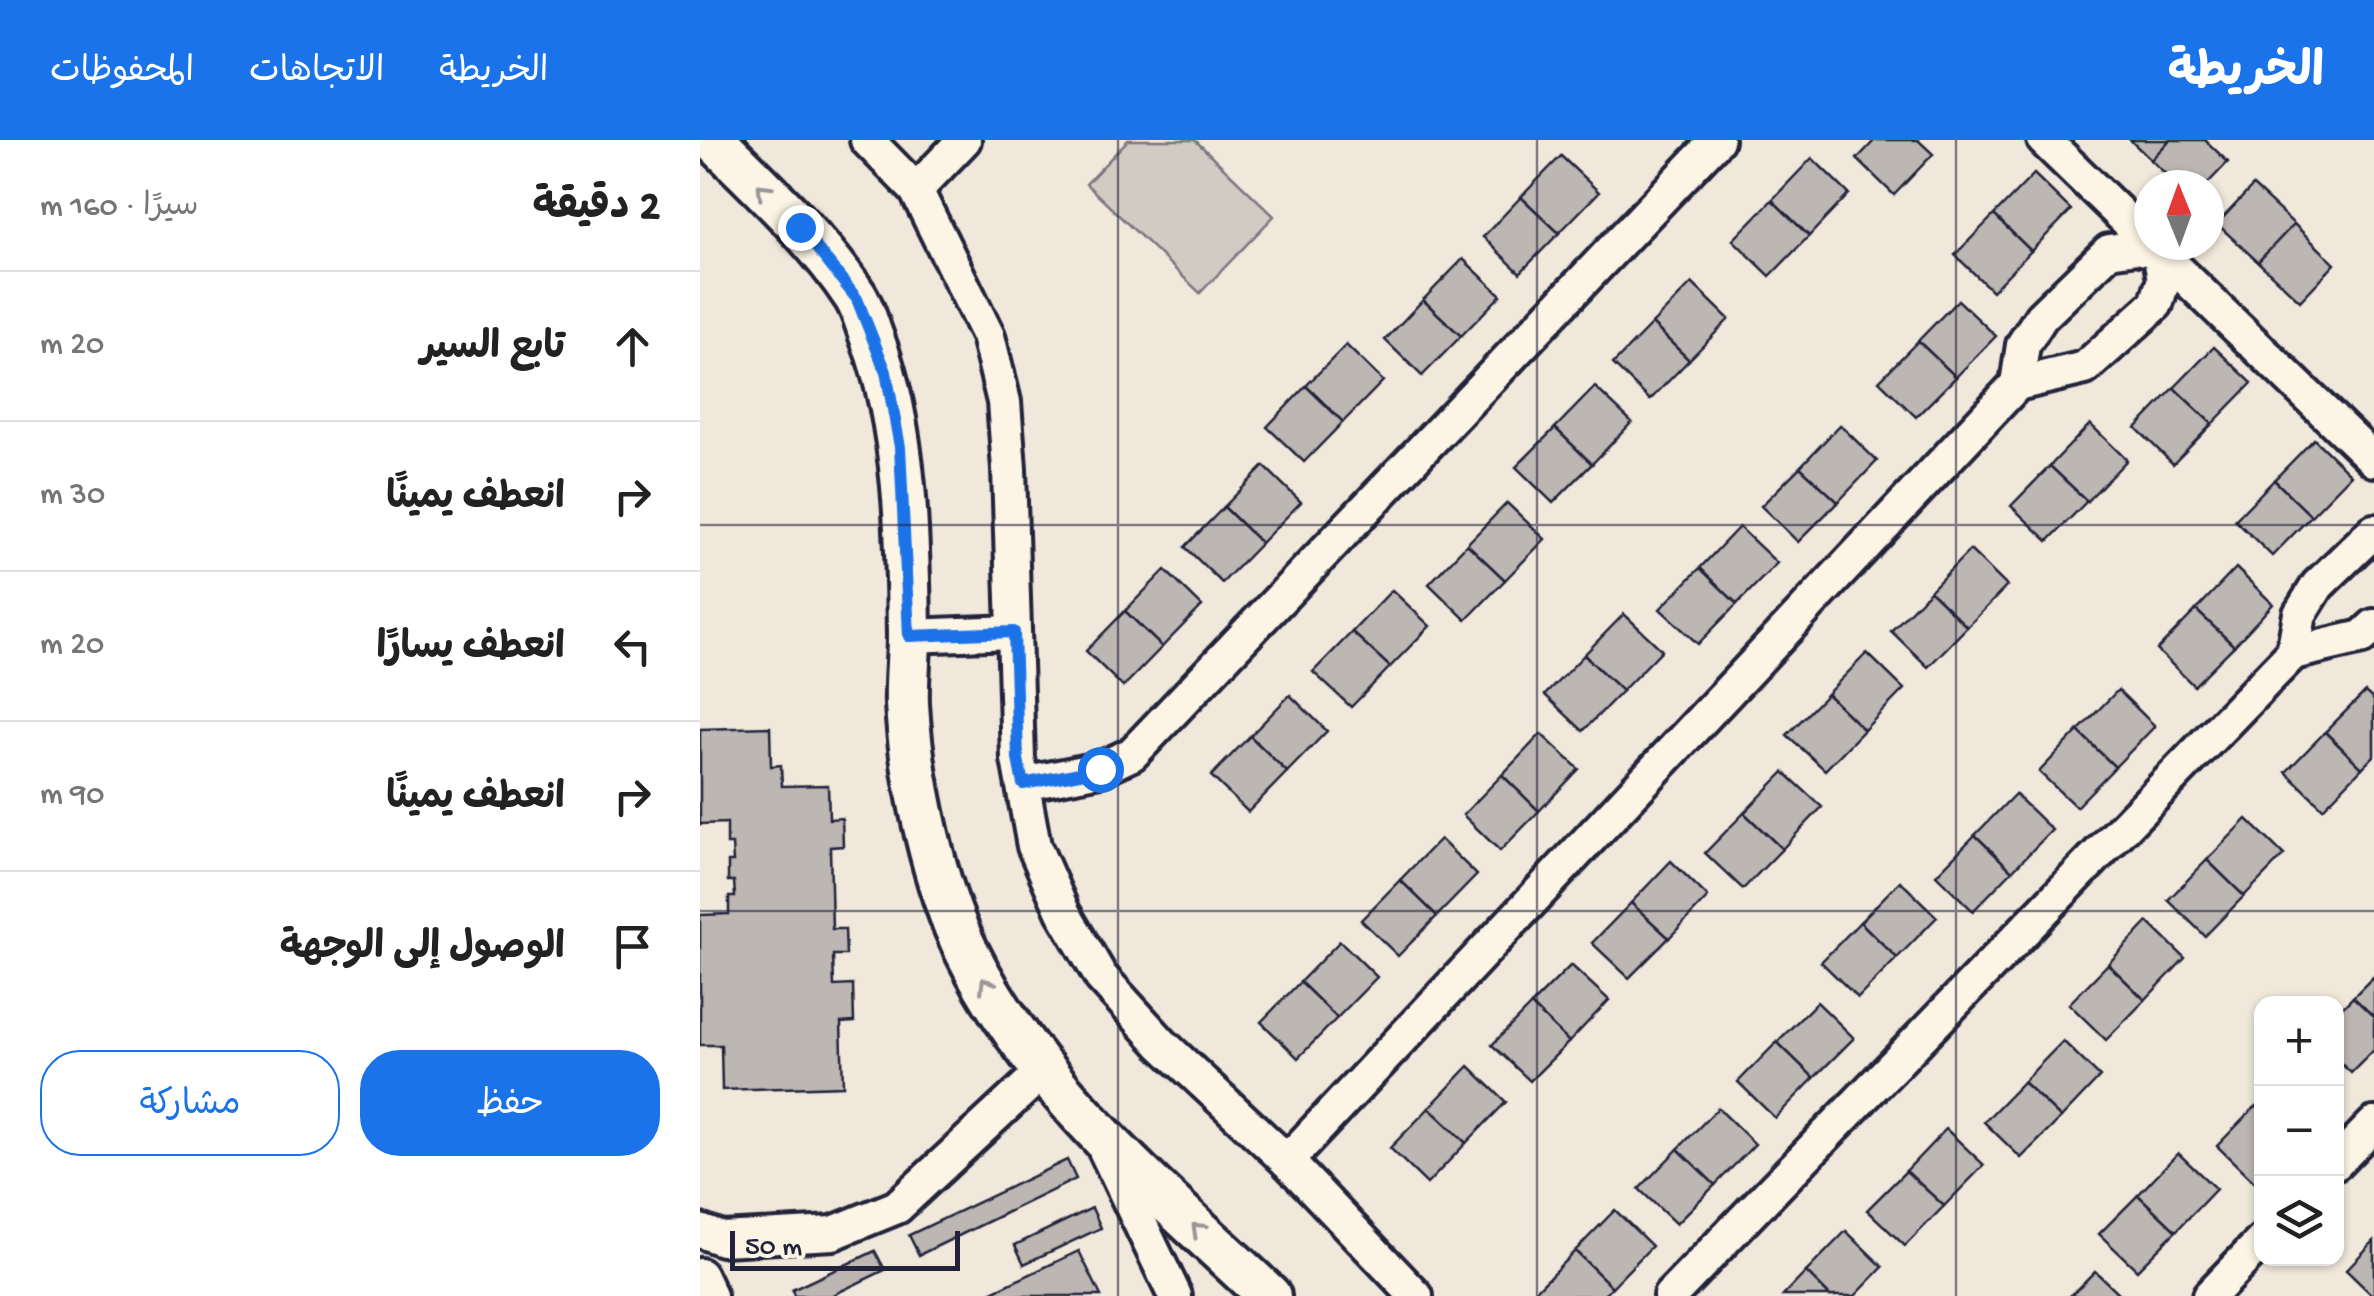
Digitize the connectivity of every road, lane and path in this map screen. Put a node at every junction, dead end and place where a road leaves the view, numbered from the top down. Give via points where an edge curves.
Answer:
1 (714, 140) edge
2 (867, 140) edge
3 (964, 140) edge
4 (1717, 140) edge
5 (2044, 140) edge
6 (916, 190) junction
7 (2134, 228) edge
8 (2134, 247) edge
9 (2158, 260) edge
10 (2167, 260) edge
11 (2017, 384) junction
12 (2374, 460) edge
13 (2374, 531) edge
14 (2374, 626) edge
15 (1014, 632) junction
16 (909, 636) junction
17 (2293, 652) junction
18 (1023, 784) junction
19 (1042, 1072) junction
20 (2374, 1124) edge
21 (1094, 1126) junction
22 (2344, 1155) edge
23 (1287, 1160) junction
24 (700, 1230) edge
25 (2254, 1249) edge
26 (700, 1274) edge
27 (710, 1296) edge
28 (1175, 1296) edge
29 (1268, 1296) edge
30 (1416, 1296) edge
31 (1670, 1296) edge
32 (2209, 1296) edge

16 -> 1 main road via 900,447 886,372 857,299 800,227
2 - 6 street
3 - 6 street
4 - 18 street via 1132,754 1100,769
5 - 7 street
6 - 15 street via 988,336 1004,402
8 - 11 street via 2109,251 2042,317 2024,344
9 - 11 street via 2164,280 2156,304 2085,368
10 - 12 street
11 - 23 street
13 - 17 street via 2318,585 2300,614
14 - 17 street via 2362,637
15 - 16 street
15 - 18 street
19 -> 16 main road via 966,951 937,870 907,704
17 - 31 street
18 - 23 street via 1034,846 1102,977 1162,1044
19 - 21 main road
19 - 24 street via 897,1207 833,1232 722,1238
20 - 22 street
21 - 28 street
29 -> 21 main road
23 - 30 street
25 - 32 street
26 - 27 street

